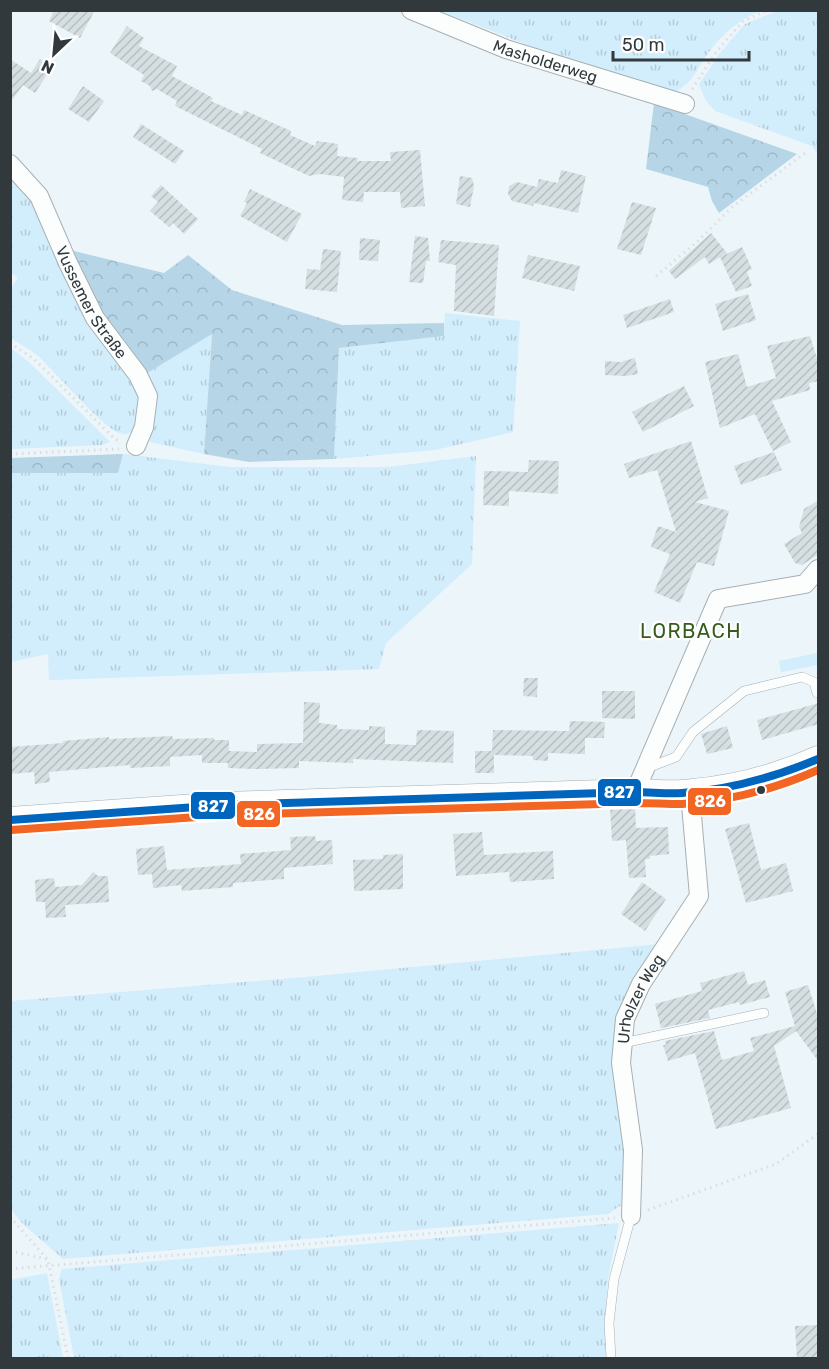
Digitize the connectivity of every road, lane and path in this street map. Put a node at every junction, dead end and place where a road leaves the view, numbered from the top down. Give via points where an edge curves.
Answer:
1 (411, 10) edge
2 (768, 10) edge
3 (685, 104) joint
4 (808, 151) dead end
5 (10, 164) edge
6 (656, 276) dead end
7 (10, 343) edge
8 (136, 446) junction
9 (10, 454) edge
10 (819, 569) edge
11 (818, 693) edge
12 (819, 759) edge
13 (640, 780) junction
14 (690, 793) junction
15 (10, 820) edge
16 (764, 1013) dead end
17 (623, 1043) junction
18 (819, 1134) edge
19 (631, 1216) junction
20 (10, 1217) edge
21 (10, 1251) edge
22 (48, 1260) junction
23 (51, 1266) junction
24 (10, 1269) edge
25 (68, 1359) edge
26 (611, 1359) edge

1 - 3 street, Masholderweg via 506,49
2 - 3 path via 743,21 717,51
4 - 6 path via 732,207
5 - 8 street, Vussemer Straße via 39,196 95,318 138,375 148,396 144,427
7 - 8 path via 34,359 114,440
8 - 9 path
10 - 13 street via 805,584 718,599
11 - 13 lane via 814,682 802,677 744,691 693,732 676,757
12 - 14 street via 754,782
13 - 14 street
13 - 15 street
14 - 17 street, Urholzer Weg via 699,896 640,984 625,1019
16 - 17 lane
17 - 19 street, Urholzer Weg via 621,1063 633,1150
18 - 19 path via 776,1164
19 - 23 path
19 - 26 lane via 614,1280 609,1323
20 - 22 path
21 - 22 path
22 - 23 path
23 - 24 path
23 - 25 path

